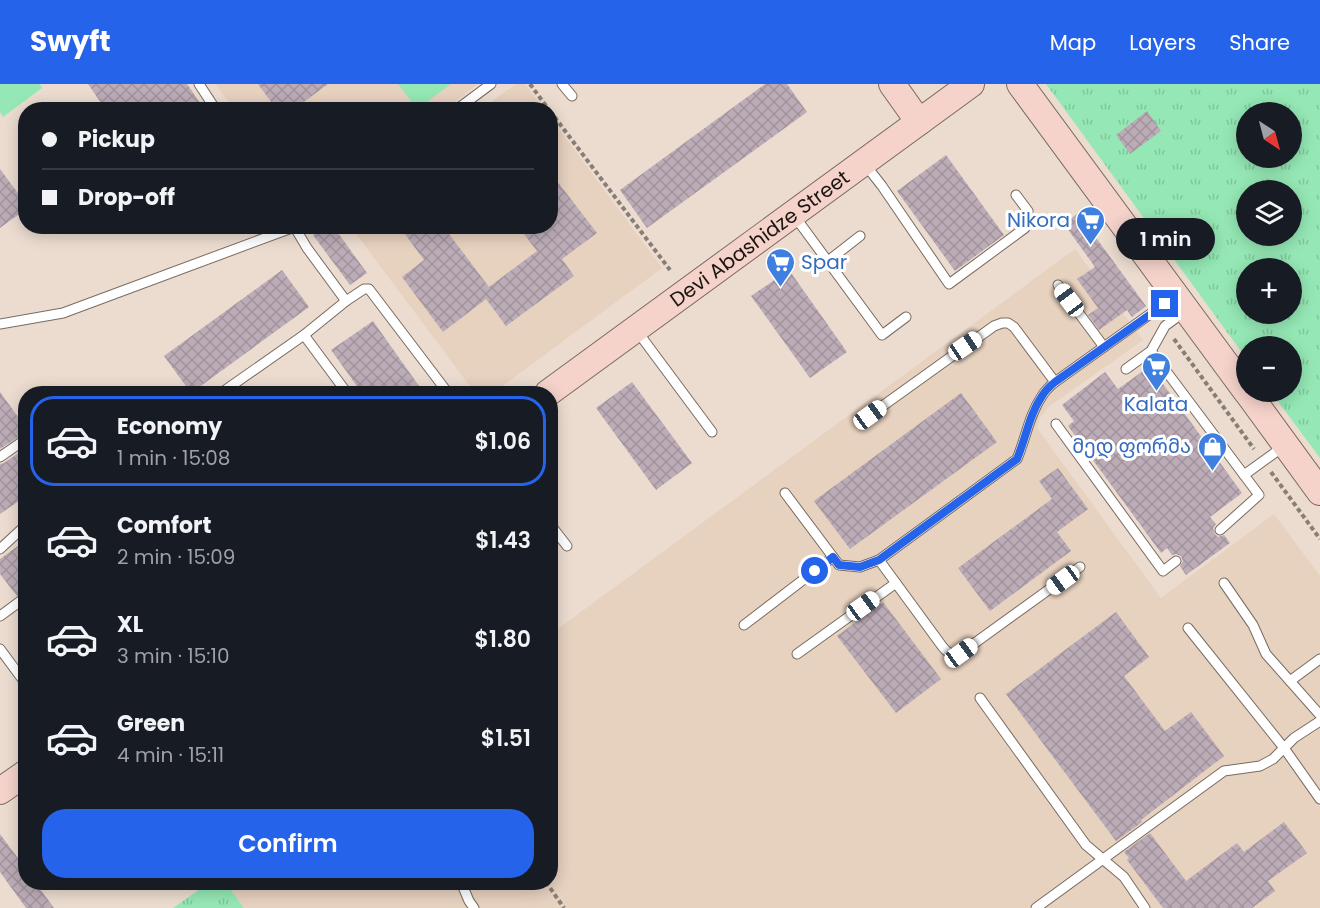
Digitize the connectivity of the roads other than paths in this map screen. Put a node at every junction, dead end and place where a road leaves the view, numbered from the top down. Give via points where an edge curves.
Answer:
1 (199, 84) edge
2 (490, 84) edge
3 (562, 84) edge
4 (892, 84) edge
5 (971, 84) edge
6 (1020, 84) edge
7 (572, 96) dead end
8 (211, 102) edge
9 (466, 102) edge
10 (919, 122) junction
11 (863, 162) junction
12 (1016, 195) dead end
13 (793, 213) junction
14 (276, 234) edge
15 (299, 234) edge
16 (860, 236) dead end
17 (828, 261) junction
18 (1058, 285) dead end
19 (346, 301) junction
20 (1181, 303) junction
21 (906, 317) dead end
22 (0, 324) edge
23 (635, 329) junction
24 (304, 336) junction
25 (1104, 347) junction
26 (1151, 351) junction
27 (1126, 369) dead end
28 (1236, 376) edge
29 (1055, 382) junction
30 (231, 386) edge
31 (342, 386) edge
32 (443, 386) edge
33 (558, 386) edge
34 (1255, 402) edge
35 (870, 415) dead end
36 (1056, 424) dead end
37 (712, 432) dead end
38 (1286, 444) junction
39 (18, 445) edge
40 (0, 458) edge
41 (1244, 475) junction
42 (1320, 492) edge
43 (785, 493) dead end
44 (1220, 530) dead end
45 (18, 532) edge
46 (558, 534) edge
47 (567, 546) dead end
48 (0, 549) edge
49 (833, 557) junction
50 (879, 560) junction
51 (1176, 561) dead end
52 (1080, 567) dead end
53 (896, 583) junction
54 (1224, 583) dead end
55 (18, 603) edge
56 (0, 616) edge
57 (744, 626) dead end
58 (1188, 628) dead end
59 (0, 649) edge
60 (797, 654) dead end
61 (1320, 658) edge
62 (18, 673) edge
63 (1290, 681) junction
64 (980, 698) dead end
65 (1320, 715) edge
66 (1320, 721) edge
67 (1284, 748) junction
68 (18, 779) edge
69 (0, 791) edge
70 (1320, 799) edge
71 (1102, 860) junction
72 (465, 890) edge
73 (474, 908) edge
74 (1036, 908) edge
75 (1145, 908) edge

1 - 8 lane
2 - 9 lane
3 - 7 lane
4 - 10 street
5 - 10 street, Devi Abashidze Street
6 - 20 street
10 - 11 street, Devi Abashidze Street
11 - 12 lane via 949,284 1025,228 1028,211
11 - 13 street, Devi Abashidze Street
13 - 17 lane
13 - 23 street, Devi Abashidze Street
14 - 22 lane via 63,313
15 - 19 lane
16 - 17 lane
17 - 21 lane via 882,335
18 - 25 lane
19 - 24 lane
19 - 32 lane via 369,289
20 - 25 lane
20 - 26 lane
20 - 28 street
23 - 33 street, Devi Abashidze Street
23 - 37 lane
24 - 30 lane
24 - 31 lane
25 - 29 lane
26 - 27 lane
26 - 41 lane
29 - 35 lane via 1014,327 1002,323
29 - 50 lane via 1036,407 1017,459
34 - 38 street
36 - 51 lane via 1163,571
38 - 41 lane
38 - 42 street
39 - 40 lane
41 - 44 lane via 1259,495
43 - 49 lane
45 - 48 lane
46 - 47 lane
49 - 50 lane via 839,565 860,567
49 - 57 lane
50 - 53 lane
52 - 53 lane via 961,653 952,655
53 - 60 lane
54 - 63 lane via 1253,625 1266,654
55 - 56 lane
58 - 67 lane
59 - 62 lane
61 - 63 lane
63 - 65 lane
64 - 71 lane via 1086,845
66 - 67 lane
67 - 70 lane
67 - 71 lane via 1260,766 1224,771
68 - 69 street
71 - 74 lane
71 - 75 lane via 1124,877
72 - 73 lane

